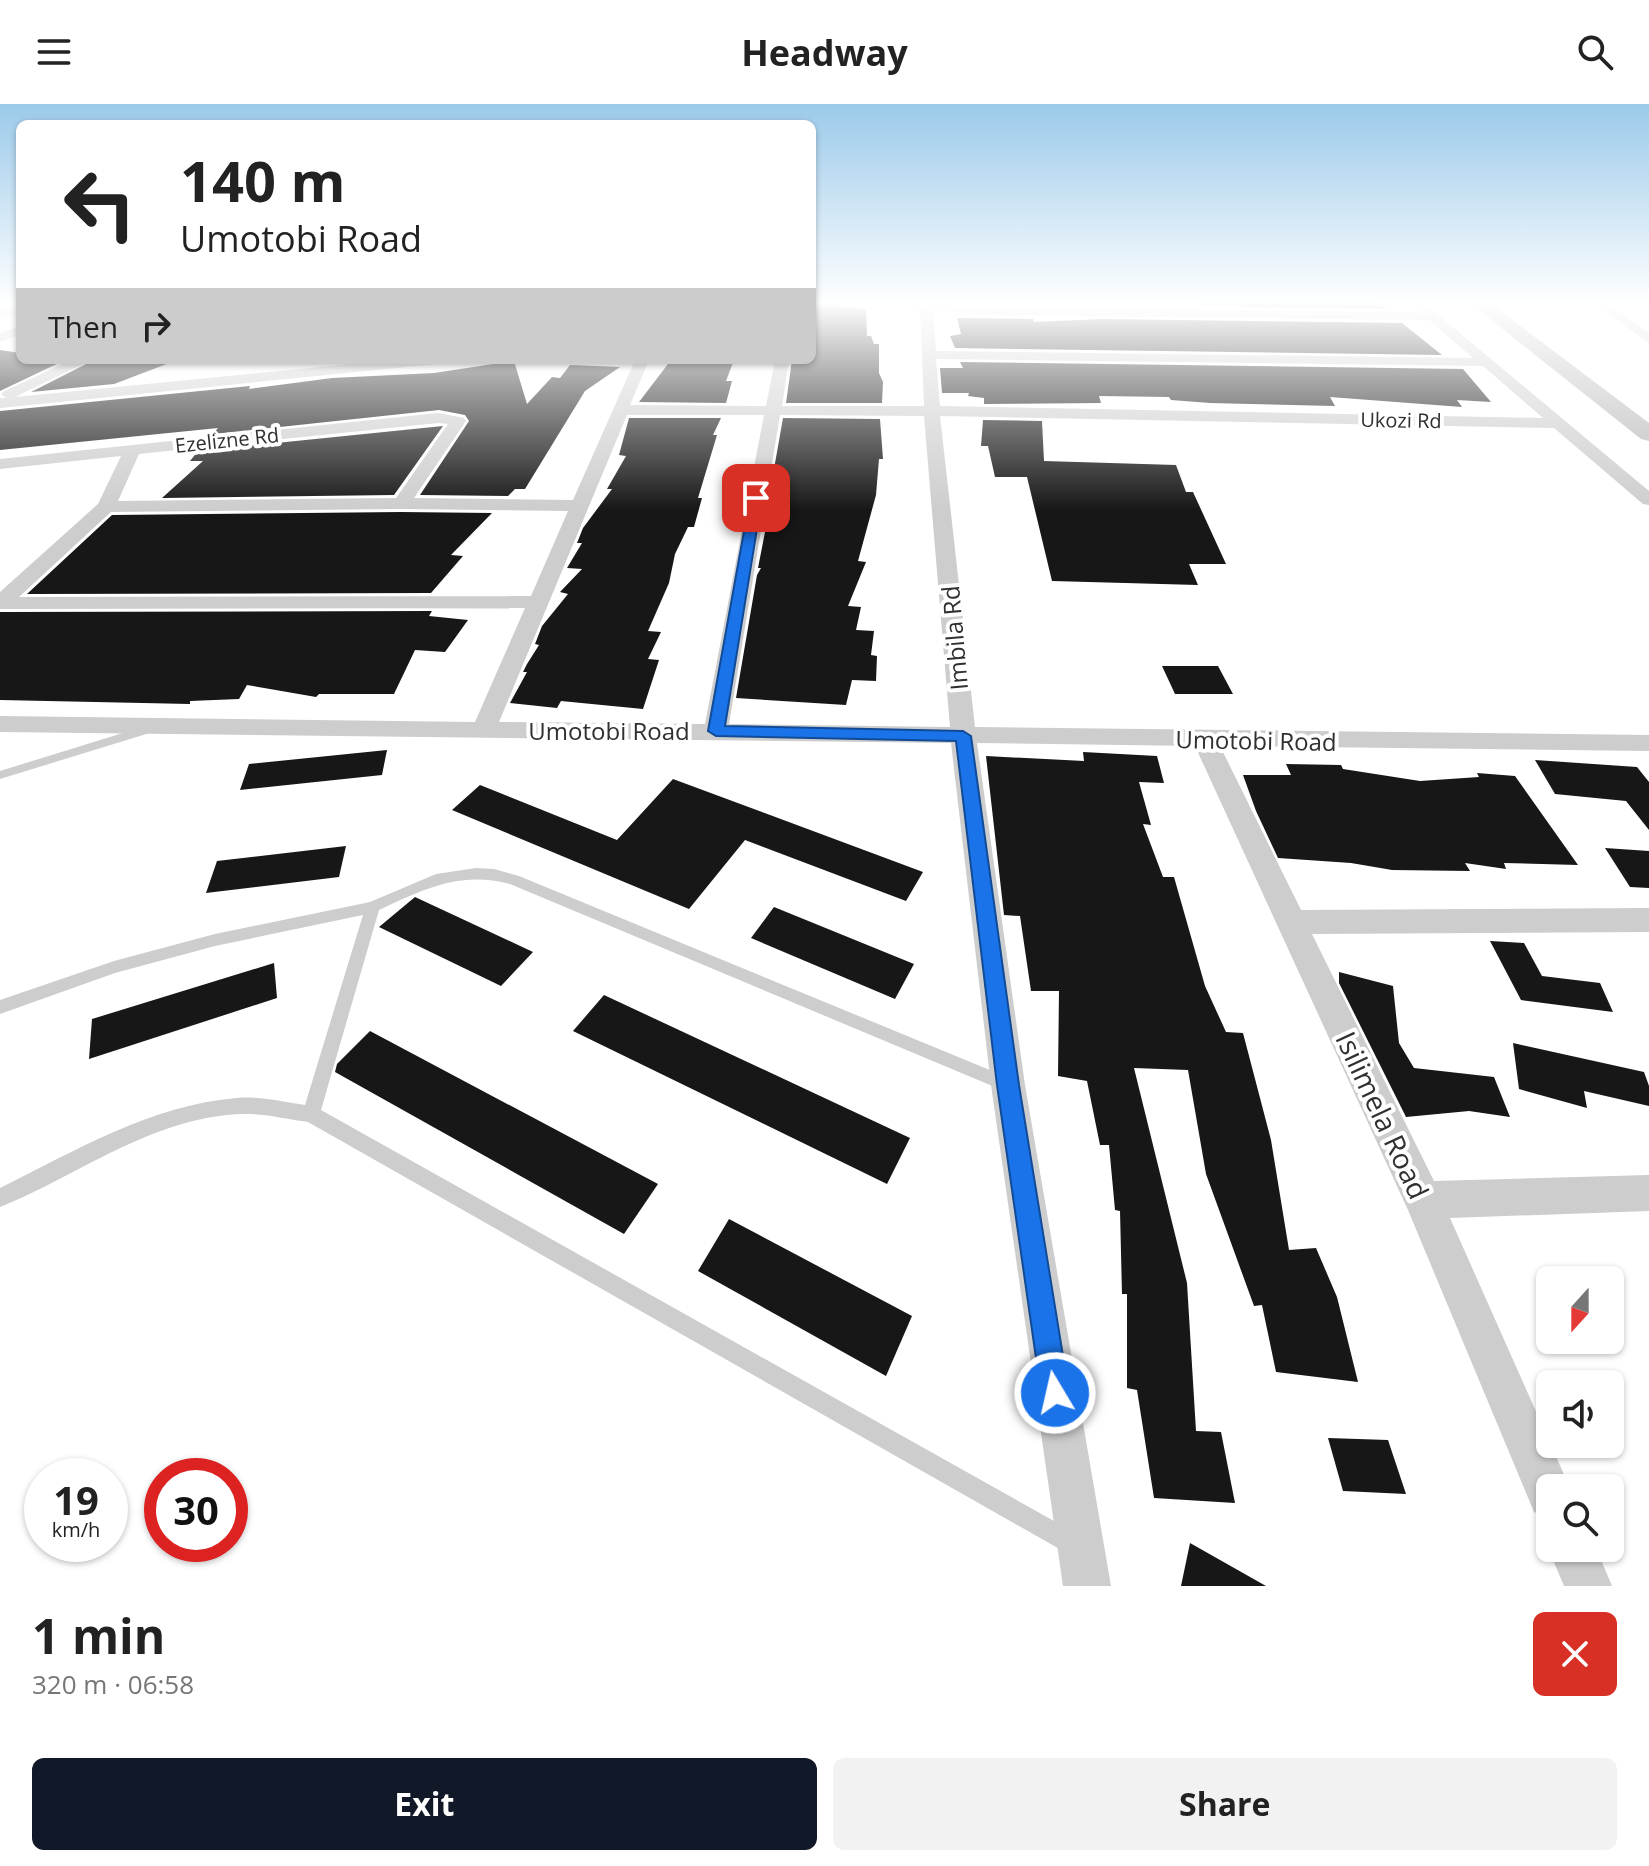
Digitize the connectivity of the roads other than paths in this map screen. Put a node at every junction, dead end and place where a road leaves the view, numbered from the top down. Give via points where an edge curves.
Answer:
1 (59, 372) edge
2 (201, 372) edge
3 (310, 372) edge
4 (637, 372) edge
5 (779, 372) edge
6 (929, 372) edge
7 (1497, 372) edge
8 (1569, 372) edge
9 (177, 385) junction
10 (0, 401) edge
11 (621, 410) junction
12 (771, 410) junction
13 (932, 411) junction
14 (1558, 423) junction
15 (1649, 434) edge
16 (133, 450) junction
17 (0, 464) edge
18 (1649, 500) edge
19 (401, 503) junction
20 (579, 506) junction
21 (106, 507) junction
22 (538, 602) junction
23 (0, 603) edge
24 (0, 724) edge
25 (156, 726) junction
26 (484, 729) junction
27 (716, 731) junction
28 (963, 736) junction
29 (1204, 739) junction
30 (1649, 743) edge
31 (0, 775) edge
32 (373, 907) junction
33 (1649, 920) edge
34 (1292, 922) junction
35 (0, 1007) edge
36 (1008, 1085) junction
37 (311, 1114) junction
38 (1649, 1193) edge
39 (0, 1198) edge
40 (1423, 1200) junction
41 (1541, 1474) edge
42 (1079, 1547) junction
43 (1578, 1562) edge
44 (1087, 1586) edge
45 (1588, 1586) edge

1 - 10 street
2 - 9 street
3 - 9 street
4 - 11 street
5 - 12 street
6 - 13 street, Imbila Rd
7 - 14 street
8 - 15 street
9 - 10 street
11 - 12 street, Ukozi Rd
11 - 20 street
12 - 13 street, Ukozi Rd
12 - 27 street
13 - 14 street, Ukozi Rd
13 - 28 street, Imbila Rd
14 - 18 street
16 - 17 street, Ezelizne Rd
16 - 19 street, Ezelizne Rd via 455,420 459,423
16 - 21 street
19 - 20 street
19 - 21 street
20 - 22 street
21 - 23 street
22 - 23 street
22 - 26 street
24 - 25 street, Umotobi Road
25 - 26 street, Umotobi Road
25 - 31 lane
26 - 27 street, Umotobi Road
27 - 28 street, Umotobi Road
28 - 29 street, Umotobi Road
28 - 36 street, Imbila Rd
29 - 30 street, Umotobi Road
29 - 34 street, Isilimela Road
32 - 35 lane via 114,967
32 - 36 lane via 440,878 477,871 497,874
32 - 37 lane
33 - 34 street
34 - 40 street, Isilimela Road
36 - 42 street, Imbila Rd
37 - 39 lane via 241,1106 194,1112 148,1125
37 - 42 lane
38 - 40 street
40 - 41 street, Isilimela Road
42 - 44 street, Imbila Rd
43 - 45 street

